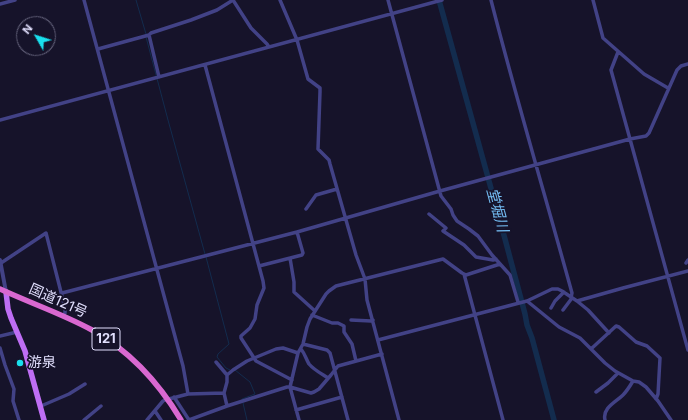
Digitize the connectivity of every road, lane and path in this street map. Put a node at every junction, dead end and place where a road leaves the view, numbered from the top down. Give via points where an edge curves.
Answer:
1 (16, 0) edge
2 (84, 0) edge
3 (233, 0) edge
4 (280, 0) edge
5 (388, 0) edge
6 (440, 0) edge
7 (491, 0) edge
8 (593, 0) edge
9 (0, 4) edge
10 (392, 14) junction
11 (147, 35) junction
12 (297, 40) junction
13 (269, 47) junction
14 (98, 49) junction
15 (618, 52) junction
16 (688, 64) edge
17 (205, 65) junction
18 (160, 77) junction
19 (668, 88) junction
20 (109, 91) junction
21 (0, 120) edge
22 (630, 138) junction
23 (536, 165) junction
24 (337, 189) junction
25 (440, 191) junction
26 (306, 209) dead end
27 (429, 214) dead end
28 (345, 217) junction
29 (297, 232) junction
30 (252, 243) junction
31 (290, 258) junction
32 (496, 259) junction
33 (0, 262) edge
34 (500, 264) junction
35 (259, 266) junction
36 (156, 269) junction
37 (688, 271) edge
38 (464, 274) junction
39 (668, 276) junction
40 (365, 279) junction
41 (3, 290) edge
42 (564, 292) junction
43 (62, 293) junction
44 (572, 298) junction
45 (528, 301) junction
46 (577, 301) junction
47 (518, 302) junction
48 (551, 308) dead end
49 (563, 310) dead end
50 (315, 311) junction
51 (312, 315) junction
52 (476, 315) junction
53 (63, 316) junction
54 (351, 320) dead end
55 (373, 320) junction
56 (17, 332) junction
57 (609, 333) junction
58 (0, 336) edge
59 (378, 340) junction
60 (303, 344) junction
61 (0, 348) edge
62 (301, 349) junction
63 (591, 349) junction
64 (688, 350) edge
65 (298, 353) junction
66 (382, 354) junction
67 (254, 358) junction
68 (356, 361) junction
69 (216, 362) dead end
70 (335, 369) junction
71 (618, 373) junction
72 (228, 375) junction
73 (328, 378) junction
74 (292, 380) junction
75 (633, 381) junction
76 (85, 384) dead end
77 (290, 387) junction
78 (596, 392) dead end
79 (224, 393) junction
80 (188, 394) junction
81 (342, 397) junction
82 (171, 398) junction
83 (656, 399) junction
84 (41, 406) junction
85 (101, 406) dead end
86 (227, 406) junction
87 (296, 410) junction
88 (155, 411) junction
89 (19, 420) edge
90 (44, 420) edge
91 (84, 420) edge
92 (147, 420) edge
93 (161, 420) edge
94 (181, 420) edge
95 (299, 420) edge
96 (348, 420) edge
97 (400, 420) edge
98 (503, 420) edge
99 (606, 420) edge
100 (671, 420) edge

1 - 9 street
2 - 14 street
3 - 11 street via 217,10
3 - 13 street via 251,28
4 - 12 street
5 - 10 street
6 - 10 street
7 - 23 street
8 - 15 street via 603,38
10 - 12 street
10 - 25 street
11 - 14 street
11 - 18 street
12 - 13 street
12 - 24 street via 308,80 320,88 318,149 329,160
13 - 17 street
14 - 20 street
15 - 19 street via 644,74
15 - 22 street via 611,70
16 - 19 street via 679,67
17 - 18 street
17 - 30 street
18 - 20 street
19 - 22 street via 649,133 646,136
20 - 21 street
20 - 36 street
22 - 23 street
22 - 39 street
23 - 25 street
23 - 44 street
24 - 26 street via 316,195
24 - 28 street
25 - 28 street
25 - 32 street via 457,221 478,236
27 - 32 street via 446,228 443,231 464,245 476,258
28 - 29 street
28 - 40 street
29 - 30 street
29 - 31 street via 303,253
30 - 35 street
30 - 36 street
31 - 35 street
31 - 50 street via 294,292
32 - 34 street
33 - 41 street
33 - 43 street via 46,234
34 - 38 street
34 - 47 street via 510,275
35 - 67 street via 264,288 255,319 241,336
36 - 43 street
36 - 80 street via 183,366
37 - 39 street
38 - 40 street via 443,259
38 - 52 street
39 - 46 street
39 - 64 street
40 - 50 street via 332,288
40 - 55 street
41 - 53 highway, 国道121号 / 121
41 - 56 main road
42 - 44 street
42 - 45 street via 552,288
42 - 48 street
43 - 53 street via 65,308
44 - 46 street
44 - 49 street
45 - 47 street
45 - 63 street via 559,327 580,338
46 - 57 street
47 - 52 street
50 - 51 street
51 - 60 street
51 - 68 street via 344,326
52 - 59 street
52 - 98 street
53 - 82 highway, 国道121号 / 121 via 100,335 124,352
54 - 55 street
55 - 59 street
56 - 58 street
56 - 84 main road
57 - 63 street
57 - 83 street via 616,326 619,327 636,342 647,346 660,357
59 - 66 street
60 - 62 street
60 - 70 street via 327,350
61 - 89 street via 14,389 13,401
62 - 65 street
62 - 73 street via 310,365
63 - 71 street
65 - 67 street via 283,348
65 - 74 street
66 - 68 street
66 - 97 street
67 - 72 street
67 - 74 street
68 - 70 street
69 - 72 street
70 - 73 street
70 - 81 street
71 - 75 street
71 - 78 street
72 - 79 street
73 - 77 street via 319,389 311,393
74 - 77 street
75 - 83 street via 643,384
75 - 99 street via 625,394 605,413
76 - 84 street
77 - 86 street
77 - 87 street
79 - 80 street
79 - 86 street
80 - 82 street
81 - 87 street
81 - 96 street
82 - 86 street via 189,420
82 - 88 street via 163,401
82 - 94 highway, 国道121号 / 121
83 - 100 street
84 - 90 main road
85 - 91 street
87 - 95 street
88 - 92 street
88 - 93 street

